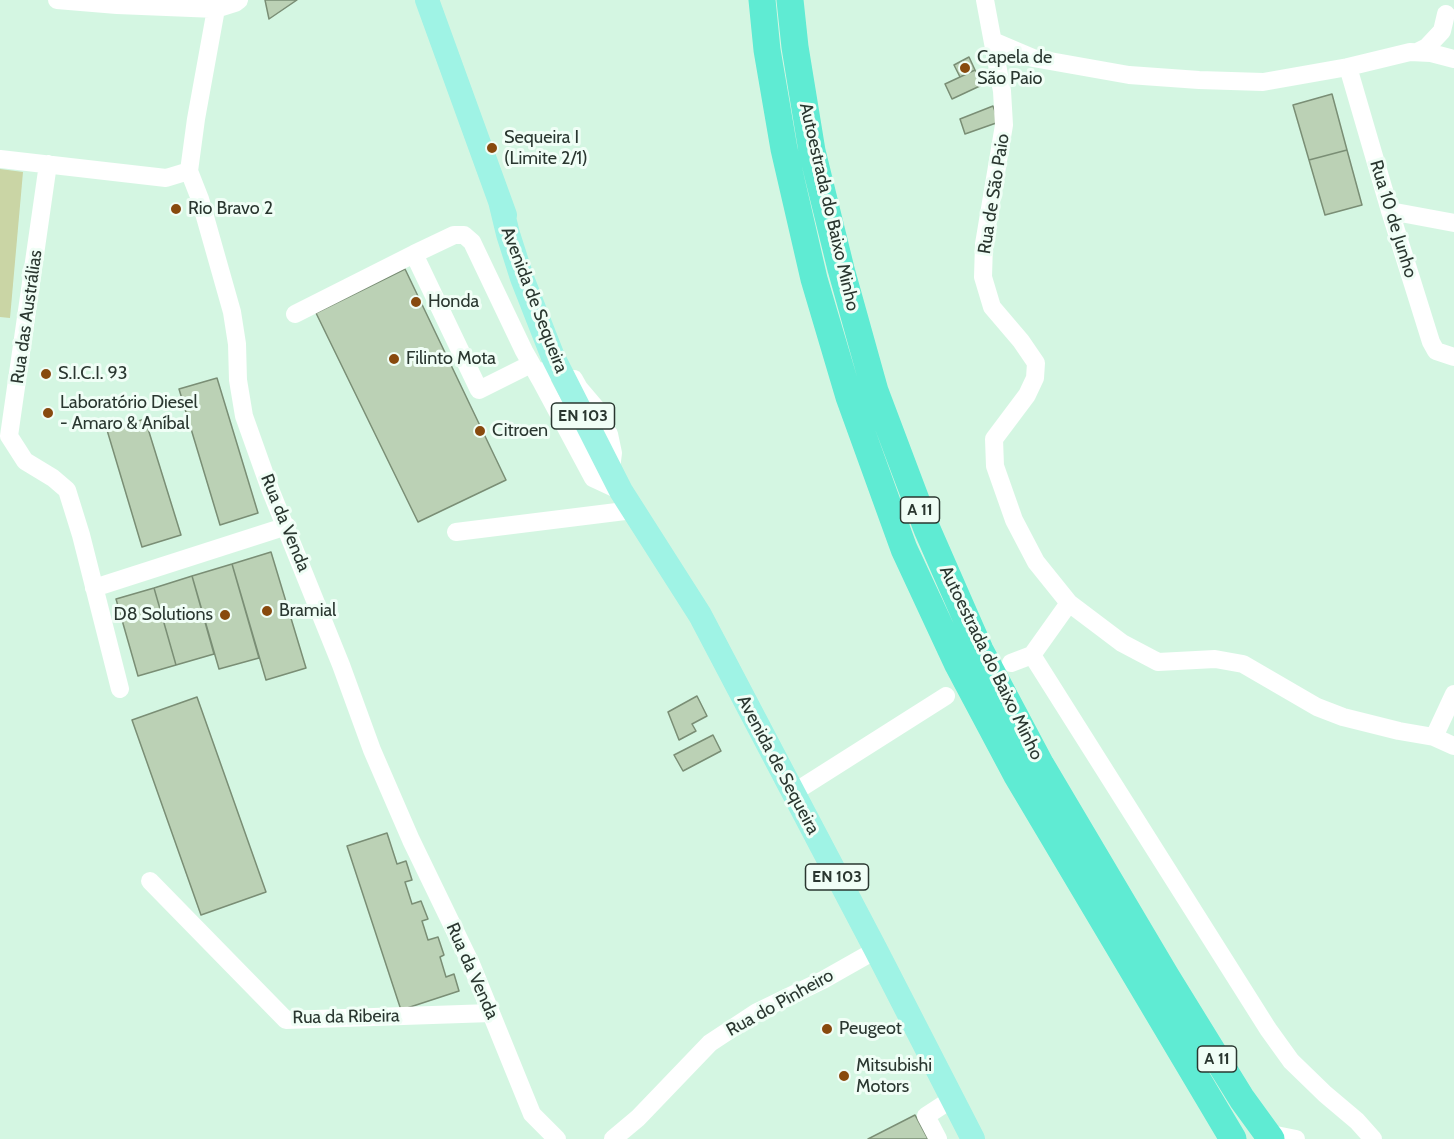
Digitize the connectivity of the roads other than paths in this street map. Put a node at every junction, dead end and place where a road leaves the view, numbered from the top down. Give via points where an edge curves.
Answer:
1 (57, 0) edge
2 (238, 0) edge
3 (427, 0) edge
4 (762, 0) edge
5 (790, 0) edge
6 (985, 0) edge
7 (216, 9) junction
8 (1446, 14) edge
9 (993, 41) junction
10 (1419, 51) junction
11 (1454, 59) edge
12 (1348, 67) junction
13 (0, 159) edge
14 (48, 164) junction
15 (189, 171) junction
16 (500, 201) junction
17 (1390, 211) junction
18 (1454, 223) edge
19 (414, 254) junction
20 (295, 314) dead end
21 (1454, 357) edge
22 (542, 361) junction
23 (596, 408) junction
24 (609, 434) junction
25 (617, 489) junction
26 (287, 526) junction
27 (456, 532) dead end
28 (94, 588) junction
29 (1069, 603) junction
30 (700, 615) junction
31 (1032, 655) junction
32 (1011, 663) dead end
33 (120, 689) dead end
34 (1454, 694) edge
35 (946, 696) dead end
36 (1434, 736) junction
37 (1454, 746) edge
38 (793, 793) junction
39 (150, 881) dead end
40 (876, 950) junction
41 (490, 1013) junction
42 (952, 1099) junction
43 (1268, 1136) edge
44 (557, 1139) edge
45 (613, 1139) edge
46 (938, 1139) edge
47 (973, 1139) edge
48 (1233, 1139) edge
49 (1296, 1139) edge
50 (1373, 1139) edge

1 - 7 street
2 - 7 street
3 - 16 main road, Avenida de Sequeira / EN 103
4 - 48 highway, Autoestrada do Baixo Minho / A 11 via 784,149 814,279 849,398 904,549 958,665 1016,774
5 - 43 highway, Autoestrada do Baixo Minho / A 11 via 812,151 841,268 875,391 927,528 980,650 1041,765 1166,976
6 - 9 street, Rua de São Paio
7 - 15 street, Rua da Venda
8 - 10 street via 1442,31
9 - 12 street via 1033,58 1129,75 1263,82
9 - 29 street, Rua de São Paio via 1004,125 984,244 983,277 992,307 1035,363 1035,378 1027,395 994,439 994,466 1014,520 1036,562
10 - 11 street
10 - 12 street
12 - 17 street, Rua 10 de Junho
13 - 14 street
14 - 15 street via 166,178
14 - 28 street, Rua das Austrálias via 9,436 25,461 67,490
15 - 26 street, Rua da Venda via 232,312 244,416
16 - 22 main road, Avenida de Sequeira / EN 103
16 - 23 main road, Avenida de Sequeira / EN 103
17 - 18 street
17 - 21 street, Rua 10 de Junho via 1433,346 1441,354
19 - 20 street
19 - 22 street via 454,235 464,235 472,242
19 - 22 street via 479,390
22 - 23 street via 567,367
22 - 25 main road, Avenida de Sequeira / EN 103
22 - 25 street via 541,381 592,478
23 - 24 main road, Avenida de Sequeira / EN 103
24 - 25 street
24 - 30 main road, Avenida de Sequeira / EN 103
25 - 27 street
25 - 30 main road, Avenida de Sequeira / EN 103
26 - 28 street
26 - 41 street, Rua da Venda via 372,750
28 - 33 street, Rua das Austrálias
29 - 31 street
29 - 36 street, Rua de São Paio via 1122,643 1158,662 1215,658 1243,664 1317,707 1354,720
30 - 38 main road, Avenida de Sequeira / EN 103
31 - 32 street
31 - 50 street via 1268,1029 1291,1061
34 - 36 street
35 - 38 street
36 - 37 street, Rua de São Paio
38 - 40 main road, Avenida de Sequeira / EN 103
39 - 41 street, Rua da Ribeira via 286,1020
40 - 42 main road, Avenida de Sequeira / EN 103
40 - 45 street, Rua do Pinheiro via 758,1012 710,1043
41 - 44 street, Rua da Venda via 532,1114
42 - 46 street via 926,1116
42 - 47 main road, Avenida de Sequeira / EN 103
43 - 49 street

